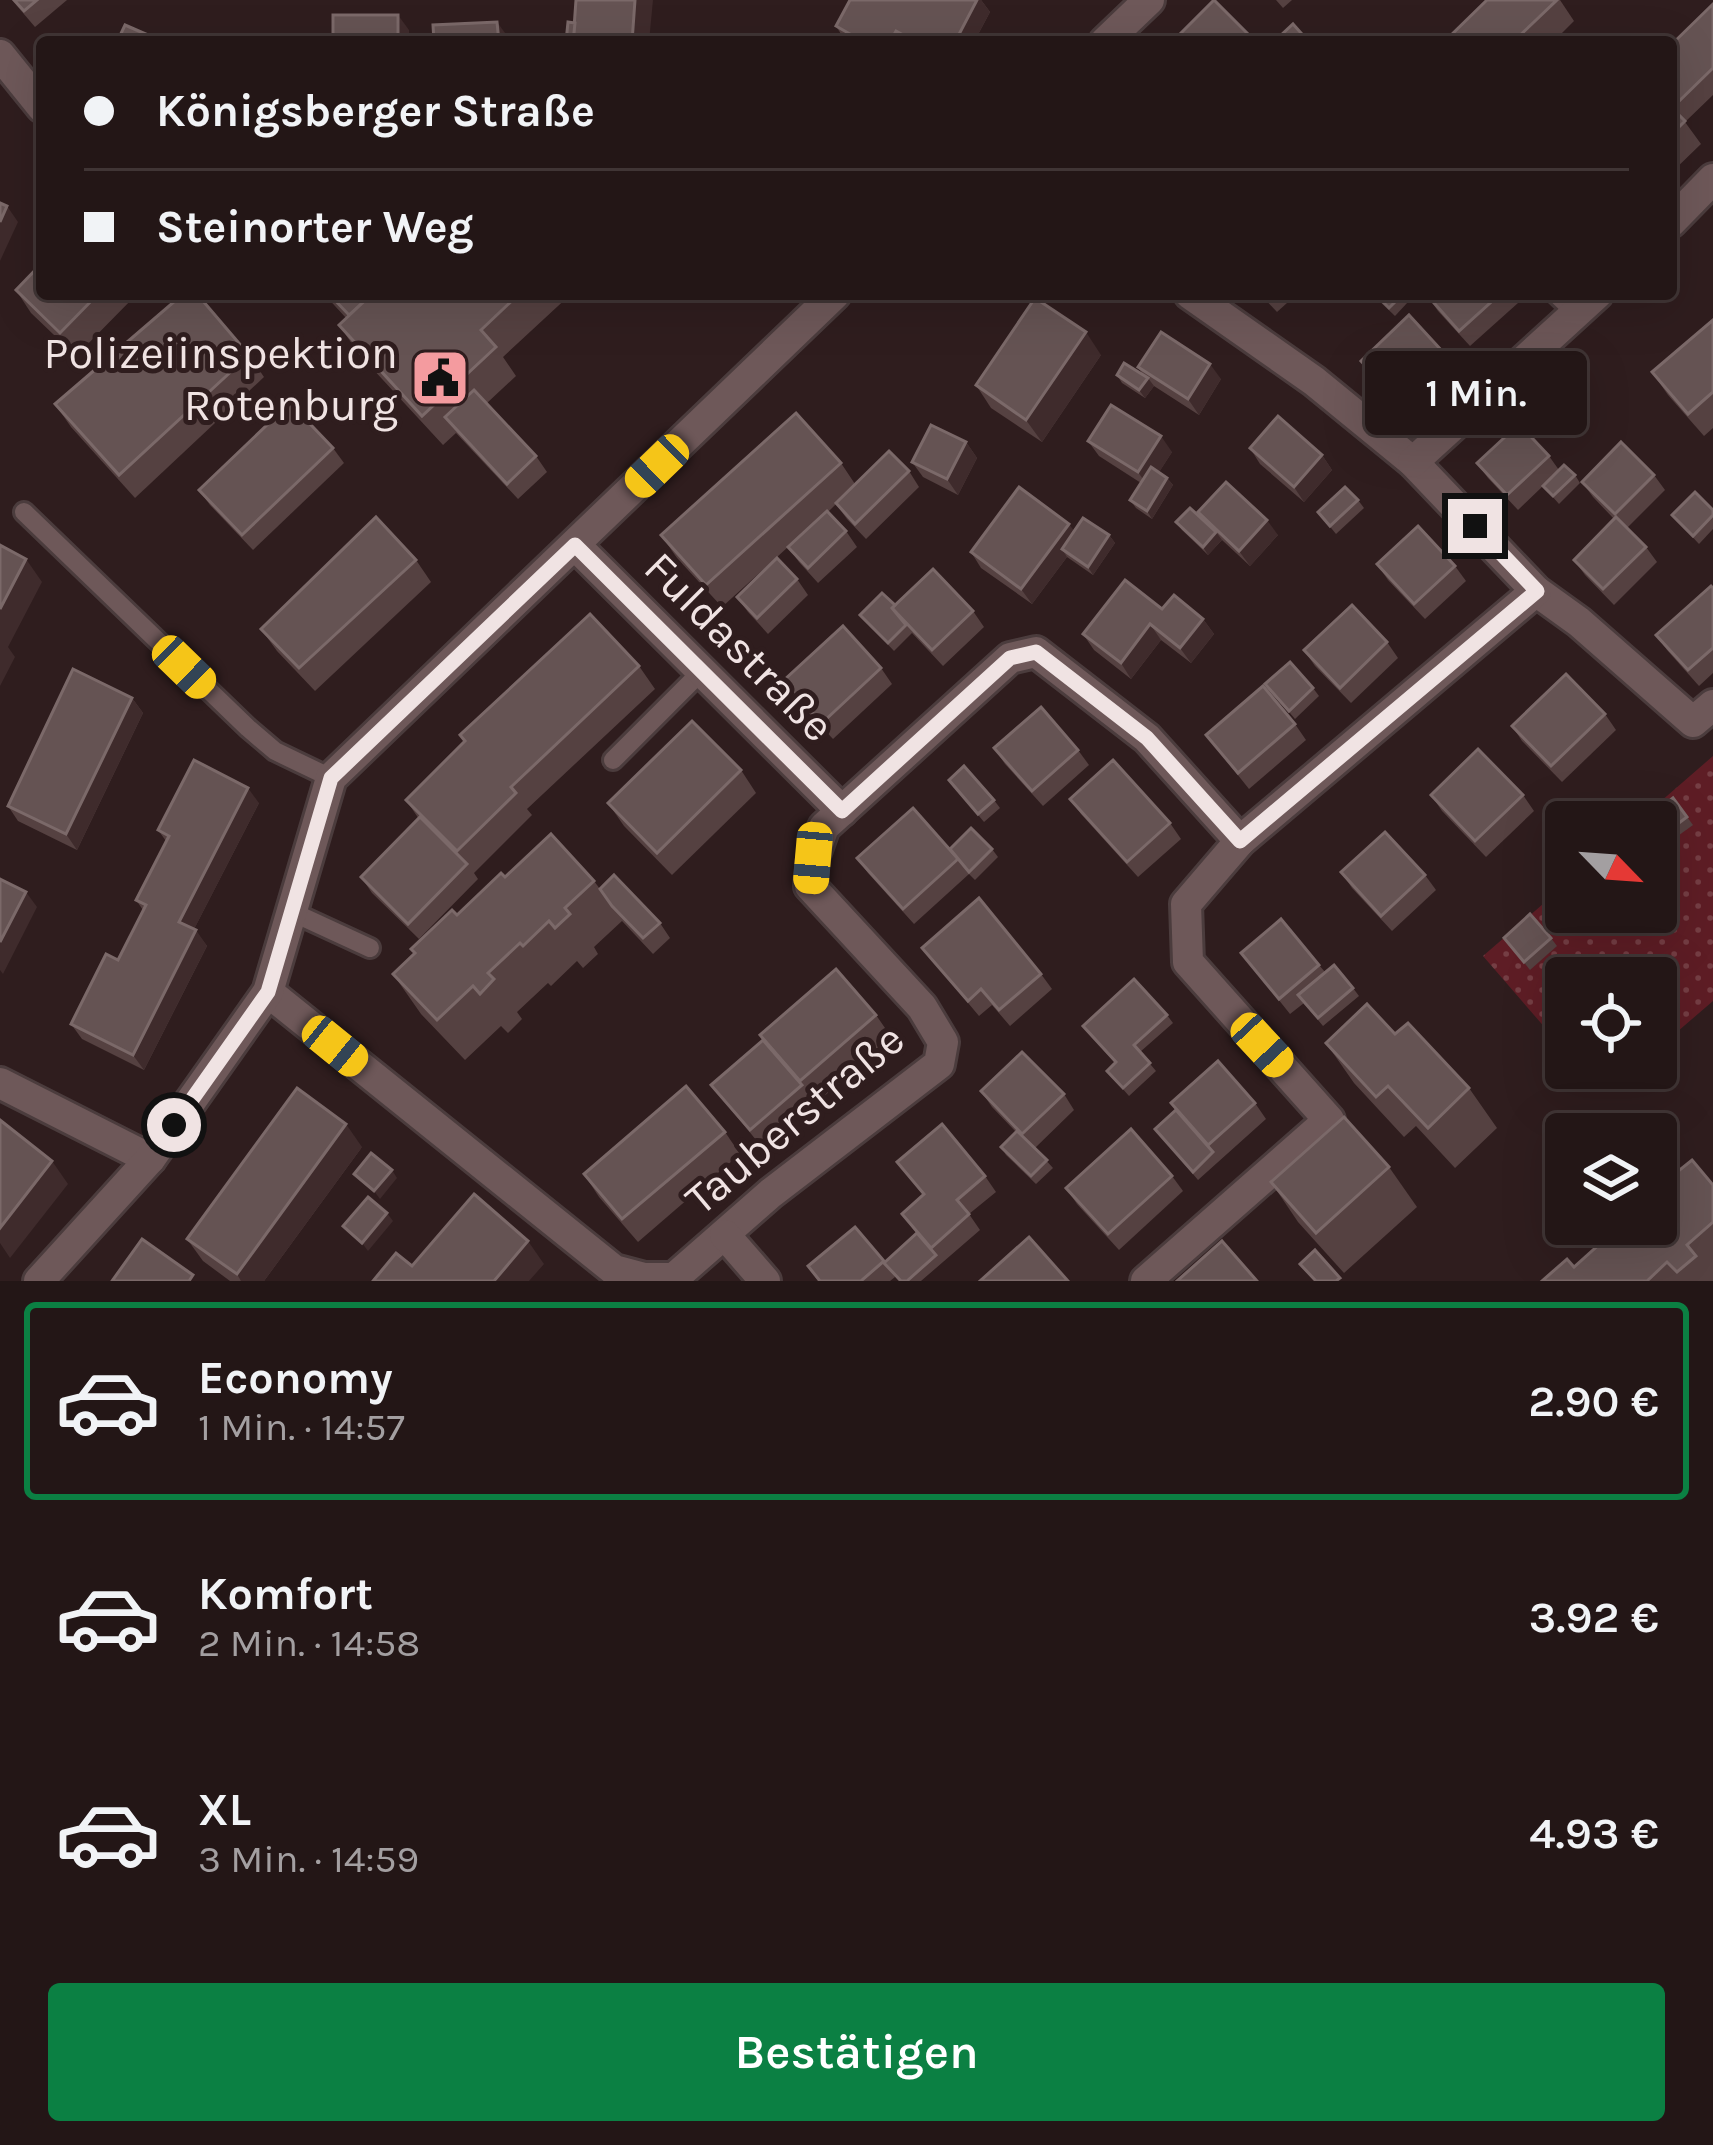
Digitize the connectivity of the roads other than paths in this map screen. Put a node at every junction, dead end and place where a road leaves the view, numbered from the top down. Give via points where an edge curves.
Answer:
1 (1149, 0) edge
2 (1111, 36) edge
3 (0, 55) edge
4 (36, 100) edge
5 (1713, 179) edge
6 (1677, 216) edge
7 (829, 300) edge
8 (1199, 300) edge
9 (1577, 301) edge
10 (1413, 462) junction
11 (24, 512) dead end
12 (575, 545) junction
13 (1537, 591) junction
14 (703, 671) junction
15 (1703, 714) edge
16 (613, 760) dead end
17 (331, 778) junction
18 (842, 811) junction
19 (1240, 841) junction
20 (292, 912) junction
21 (370, 948) dead end
22 (268, 992) junction
23 (0, 1083) edge
24 (150, 1159) junction
25 (725, 1234) junction
26 (607, 1275) edge
27 (39, 1281) edge
28 (765, 1281) edge
29 (1146, 1281) edge

1 - 2 street
3 - 4 street
5 - 6 street
7 - 12 street
8 - 10 street
9 - 10 street
10 - 13 street
11 - 17 lane via 248,728
12 - 14 street, Fuldastraße
12 - 17 street
13 - 15 street
13 - 19 street
14 - 16 lane
14 - 18 street, Fuldastraße
17 - 20 street
18 - 19 street, Tauberstraße via 1010,658 1036,652 1147,738
18 - 25 street, Tauberstraße via 824,826 810,886 922,1007 943,1042 940,1064
19 - 29 street via 1186,904 1188,962 1329,1120
20 - 21 lane
20 - 22 street
22 - 24 street
22 - 26 street, Tauberstraße
23 - 24 street
24 - 27 street
25 - 26 street, Tauberstraße via 674,1278
25 - 28 street

